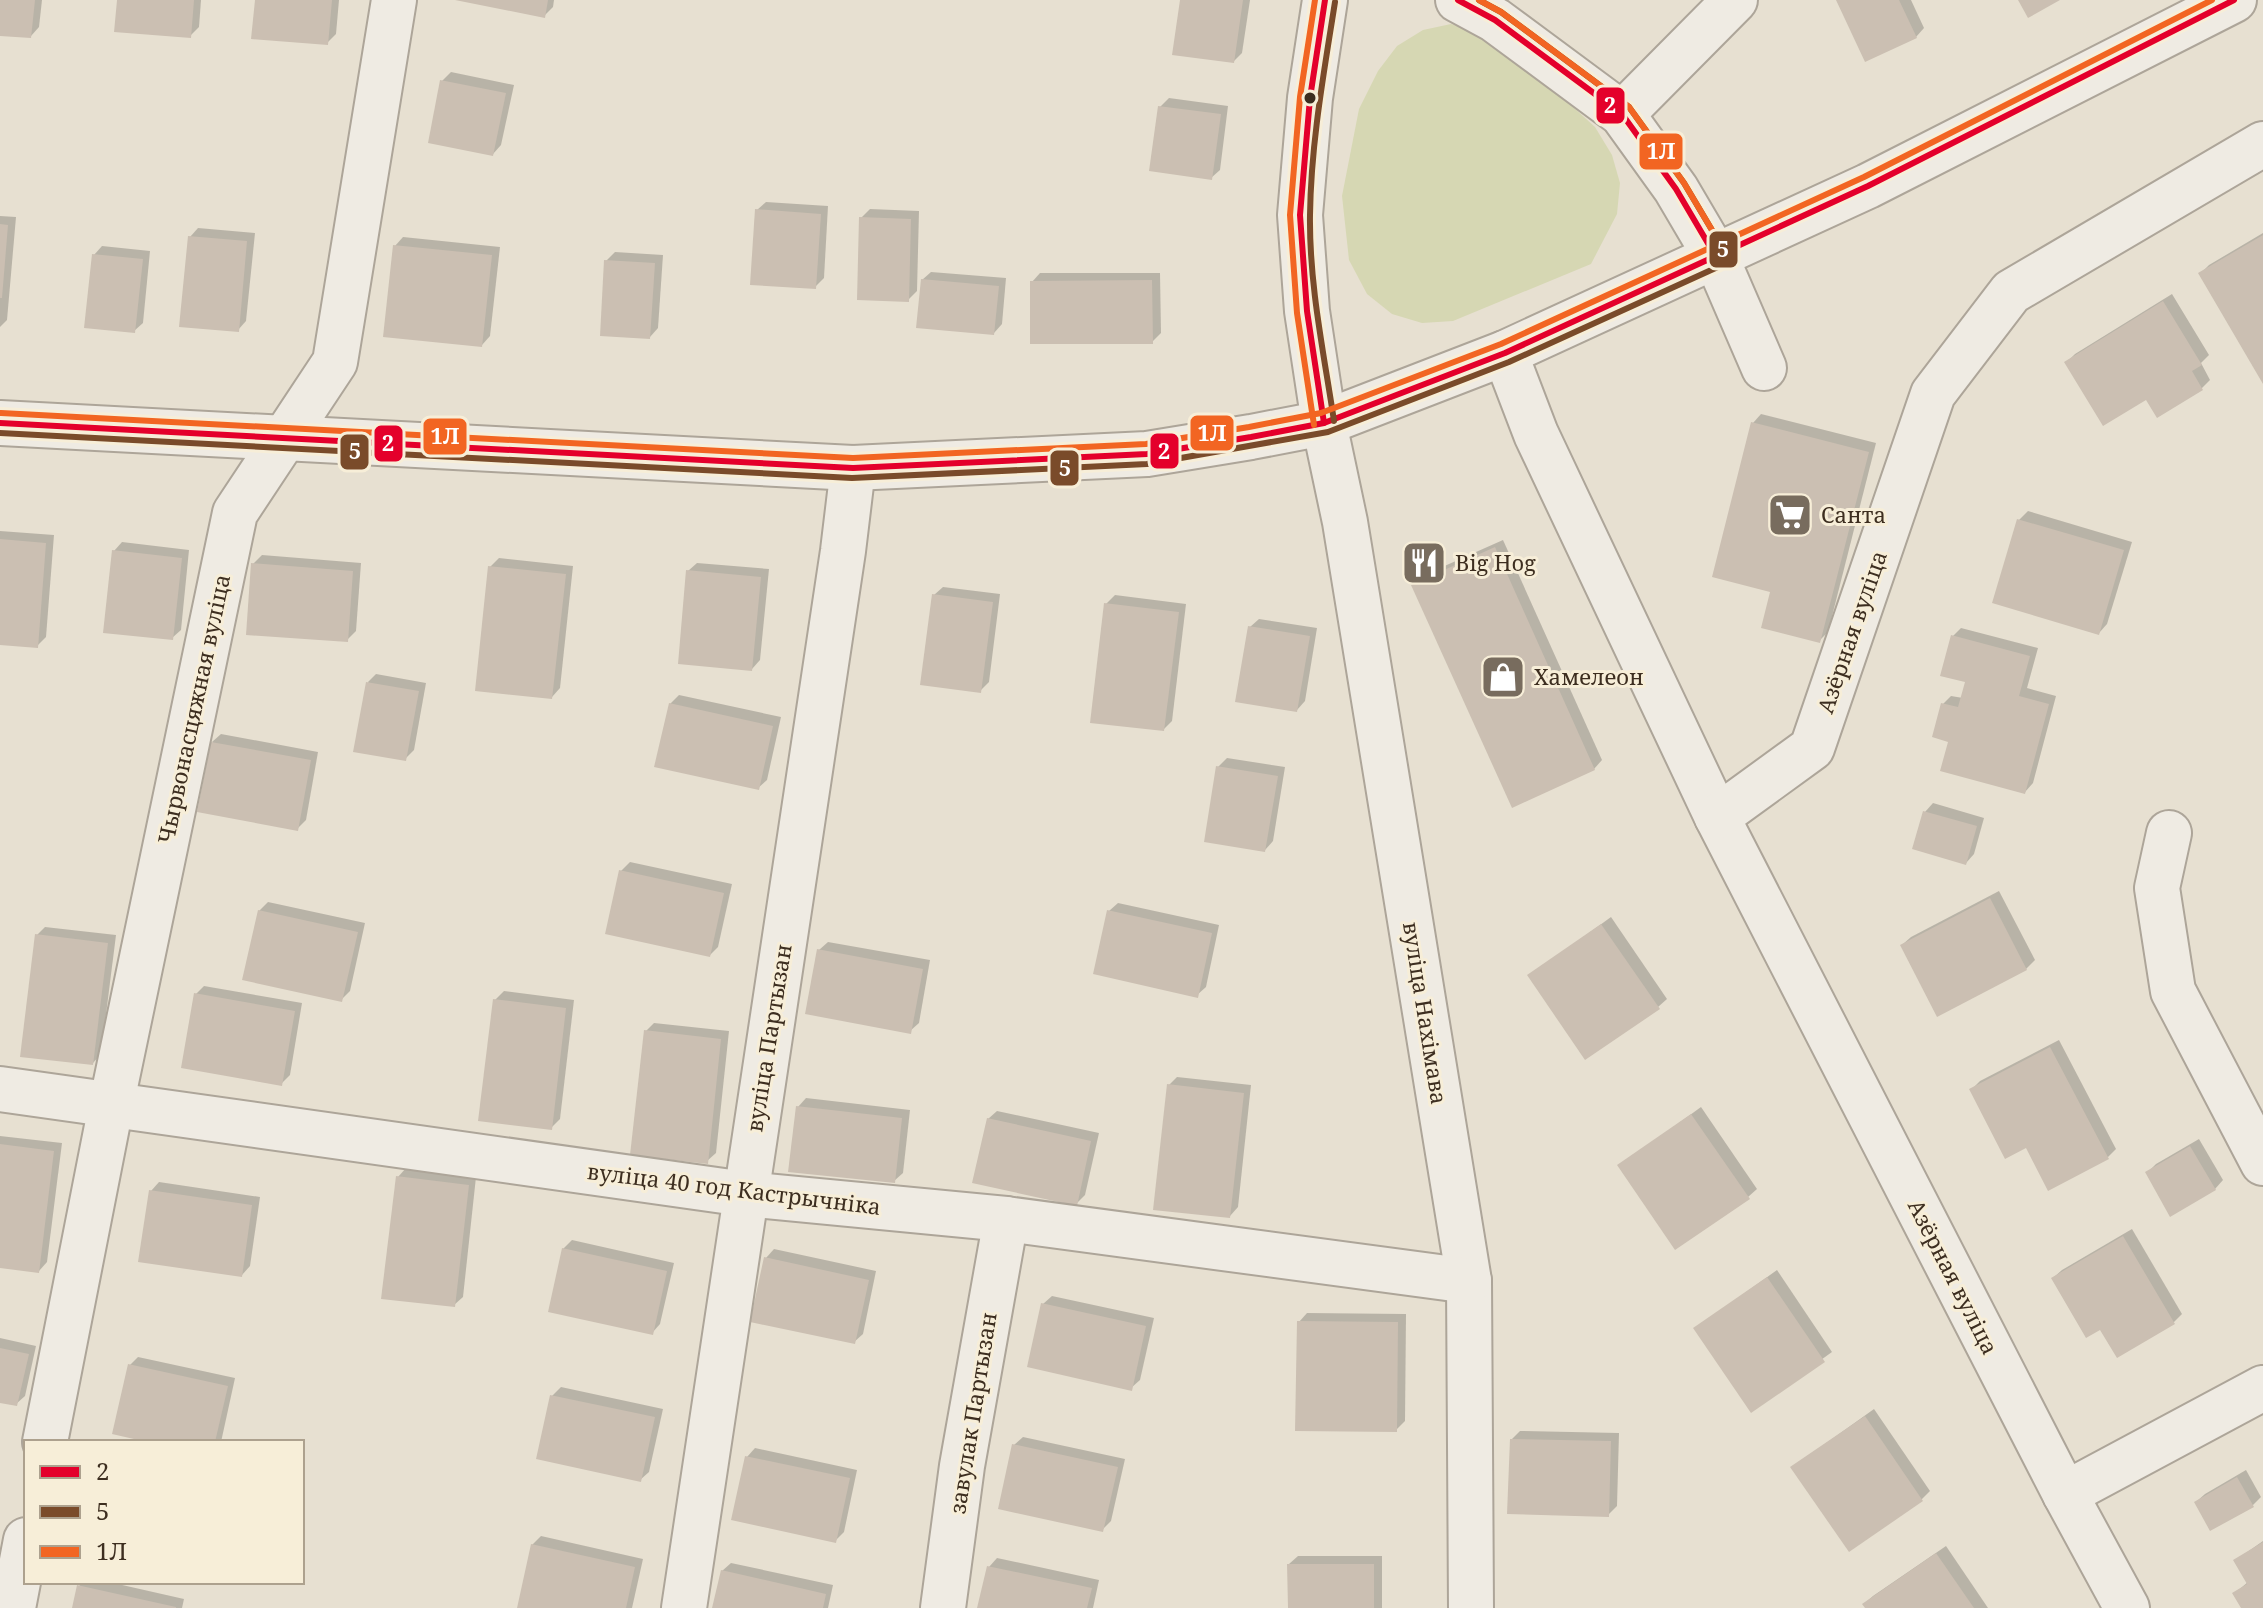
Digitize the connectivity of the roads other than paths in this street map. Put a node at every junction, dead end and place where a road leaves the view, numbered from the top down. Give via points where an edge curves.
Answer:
1 (394, 0) edge
2 (1325, 0) edge
3 (1458, 0) edge
4 (1735, 0) edge
5 (2234, 0) edge
6 (1622, 114) junction
7 (2263, 144) edge
8 (1716, 257) junction
9 (1505, 353) junction
10 (1764, 368) dead end
11 (0, 423) edge
12 (1324, 423) junction
13 (285, 439) junction
14 (853, 468) junction
15 (1717, 817) junction
16 (2169, 833) dead end
17 (0, 1089) edge
18 (111, 1106) junction
19 (2263, 1163) edge
20 (745, 1194) junction
21 (1006, 1219) junction
22 (1469, 1281) junction
23 (2263, 1388) edge
24 (45, 1440) edge
25 (2065, 1494) junction
26 (24, 1550) edge
27 (13, 1608) edge
28 (684, 1608) edge
29 (943, 1608) edge
30 (1471, 1608) edge
31 (2127, 1608) edge

1 - 13 street, Чырвонасцяжная вуліца via 335,362
2 - 12 street, вуліца Нахімава via 1300,215 1307,311
3 - 6 street via 1495,20
4 - 6 street
5 - 8 street
6 - 8 street
7 - 15 street, Азёрная вуліца via 2011,292 1933,394 1812,748
8 - 9 street
8 - 10 street
9 - 12 street
9 - 15 street, Азёрная вуліца via 1536,434
11 - 13 street
12 - 14 street via 1147,454
12 - 22 street, вуліца Нахімава via 1345,522
13 - 14 street
13 - 18 street, Чырвонасцяжная вуліца via 235,513
14 - 20 street, вуліца Партызан
15 - 25 street, Азёрная вуліца
16 - 19 street via 2157,888 2173,991
17 - 18 street, вуліца 40 год Кастрычніка
18 - 20 street, вуліца 40 год Кастрычніка
18 - 24 street, Чырвонасцяжная вуліца
20 - 21 street, вуліца 40 год Кастрычніка
20 - 28 street, вуліца Партызан
21 - 22 street, вуліца 40 год Кастрычніка
21 - 29 street, завулак Партызан
22 - 30 street, вуліца Нахімава
23 - 25 street
25 - 31 street, Азёрная вуліца
26 - 27 street

